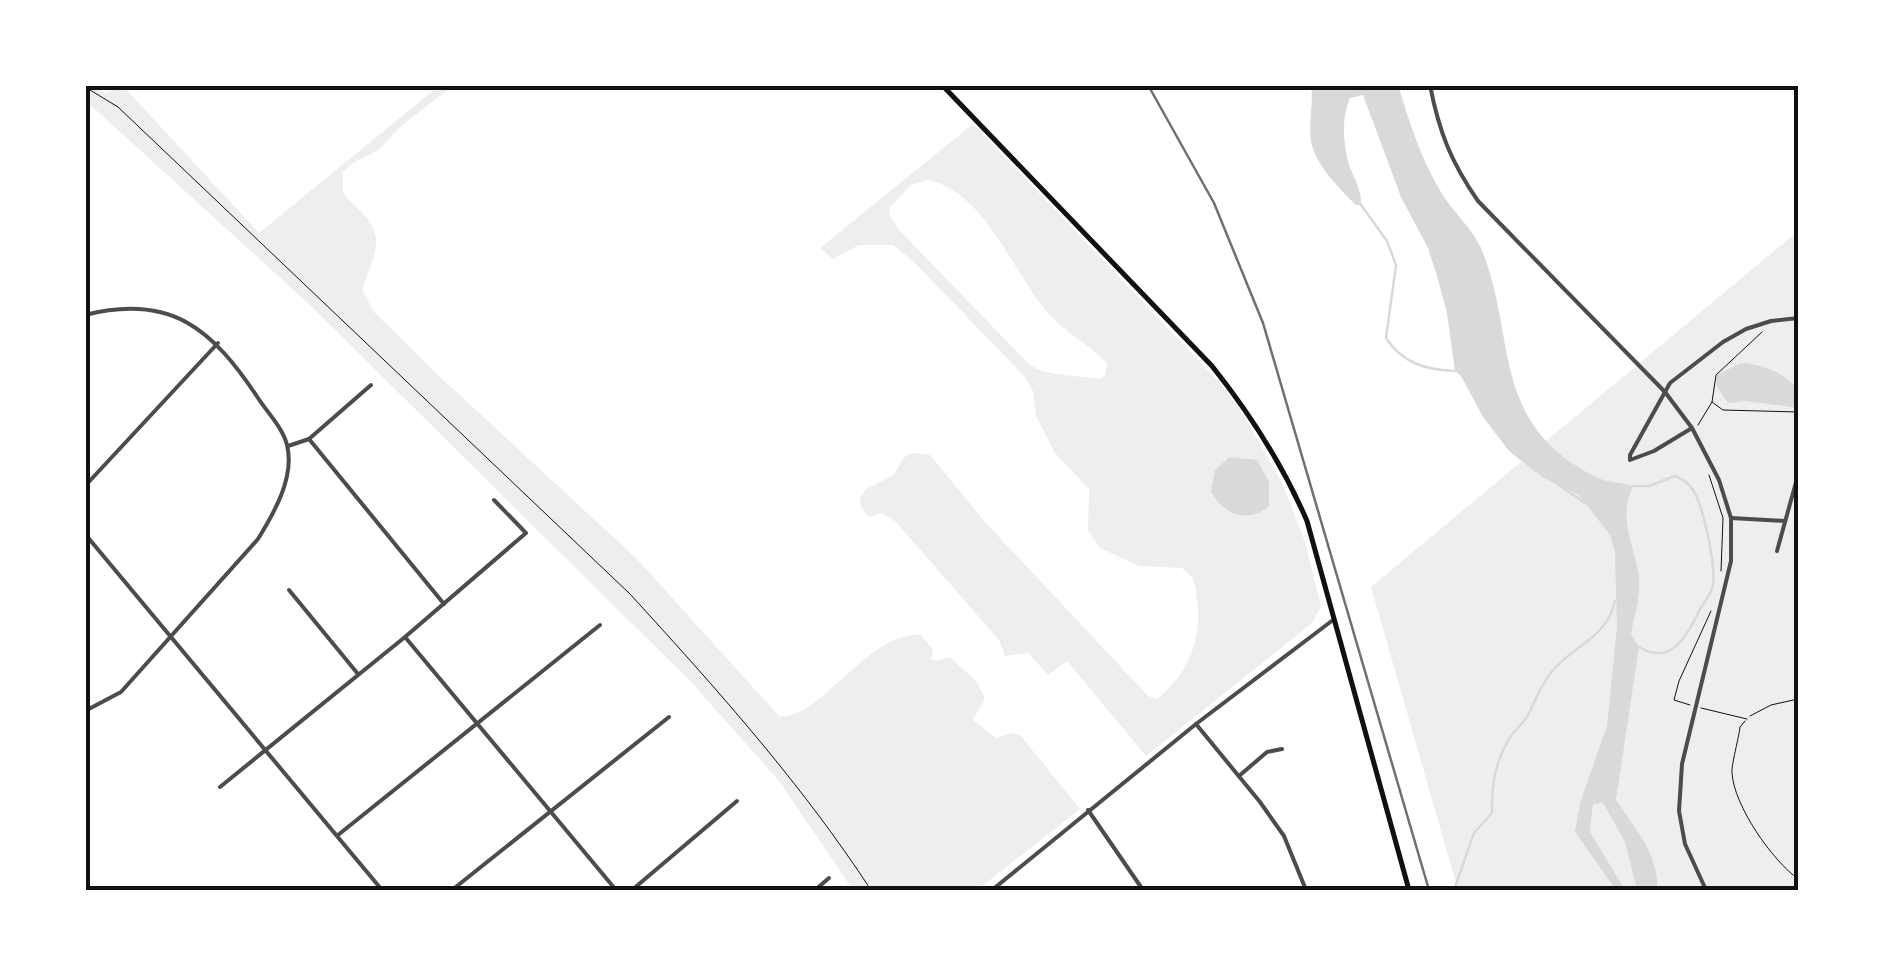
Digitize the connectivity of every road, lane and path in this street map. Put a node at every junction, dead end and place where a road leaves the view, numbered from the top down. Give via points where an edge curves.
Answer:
1 (942, 85) edge
2 (1430, 85) edge
3 (85, 87) edge
4 (85, 315) edge
5 (1798, 318) edge
6 (1771, 321) junction
7 (218, 343) junction
8 (371, 385) dead end
9 (1665, 392) junction
10 (1712, 402) junction
11 (1798, 412) edge
12 (1694, 427) junction
13 (309, 439) junction
14 (288, 446) junction
15 (1708, 471) dead end
16 (1798, 475) edge
17 (85, 486) edge
18 (494, 500) dead end
19 (1731, 518) junction
20 (1785, 521) junction
21 (85, 534) edge
22 (1777, 551) dead end
23 (1721, 583) dead end
24 (289, 590) dead end
25 (444, 604) junction
26 (1713, 607) dead end
27 (1334, 619) junction
28 (600, 625) dead end
29 (170, 636) junction
30 (405, 637) junction
31 (358, 674) junction
32 (1798, 698) edge
33 (1696, 706) junction
34 (85, 711) edge
35 (668, 717) dead end
36 (1747, 718) junction
37 (477, 724) junction
38 (1196, 724) junction
39 (1282, 749) dead end
40 (266, 750) junction
41 (1239, 776) junction
42 (220, 788) dead end
43 (737, 801) dead end
44 (550, 810) junction
45 (1088, 810) junction
46 (337, 836) junction
47 (829, 878) dead end
48 (1798, 879) edge
49 (382, 890) edge
50 (452, 890) edge
51 (616, 890) edge
52 (632, 890) edge
53 (815, 890) edge
54 (871, 890) edge
55 (992, 890) edge
56 (1143, 890) edge
57 (1306, 890) edge
58 (1410, 890) edge
59 (1706, 890) edge

1 - 27 main road via 1246,408 1284,468 1306,520
2 - 9 street via 1455,168 1478,201
3 - 54 path via 118,107 630,594 781,766
4 - 7 street via 137,309 168,314
5 - 6 street
6 - 9 street via 1723,342
6 - 10 path via 1716,375
7 - 14 street
7 - 17 street
8 - 13 street
9 - 12 street
9 - 12 street via 1630,460
10 - 11 path via 1723,410
10 - 12 path
12 - 19 street
13 - 14 street
13 - 25 street
14 - 29 street via 274,512 242,558
15 - 23 path via 1723,518
16 - 20 street
18 - 25 street via 526,533
19 - 20 street
19 - 33 street via 1731,561
20 - 22 street
21 - 29 street
24 - 31 street
25 - 30 street
26 - 33 path via 1674,700
27 - 38 street
27 - 58 main road
28 - 37 street
29 - 34 street via 122,692
29 - 40 street
30 - 31 street
30 - 37 street
31 - 40 street
32 - 36 path
33 - 36 path
33 - 59 street via 1678,812
35 - 44 street
36 - 48 path via 1732,774 1755,829
37 - 44 street
37 - 46 street
38 - 41 street
38 - 45 street
39 - 41 street via 1267,752
40 - 42 street
40 - 46 street
41 - 57 street via 1284,836
43 - 52 street
44 - 50 street
44 - 51 street
45 - 55 street
45 - 56 street
46 - 49 street
47 - 53 street

